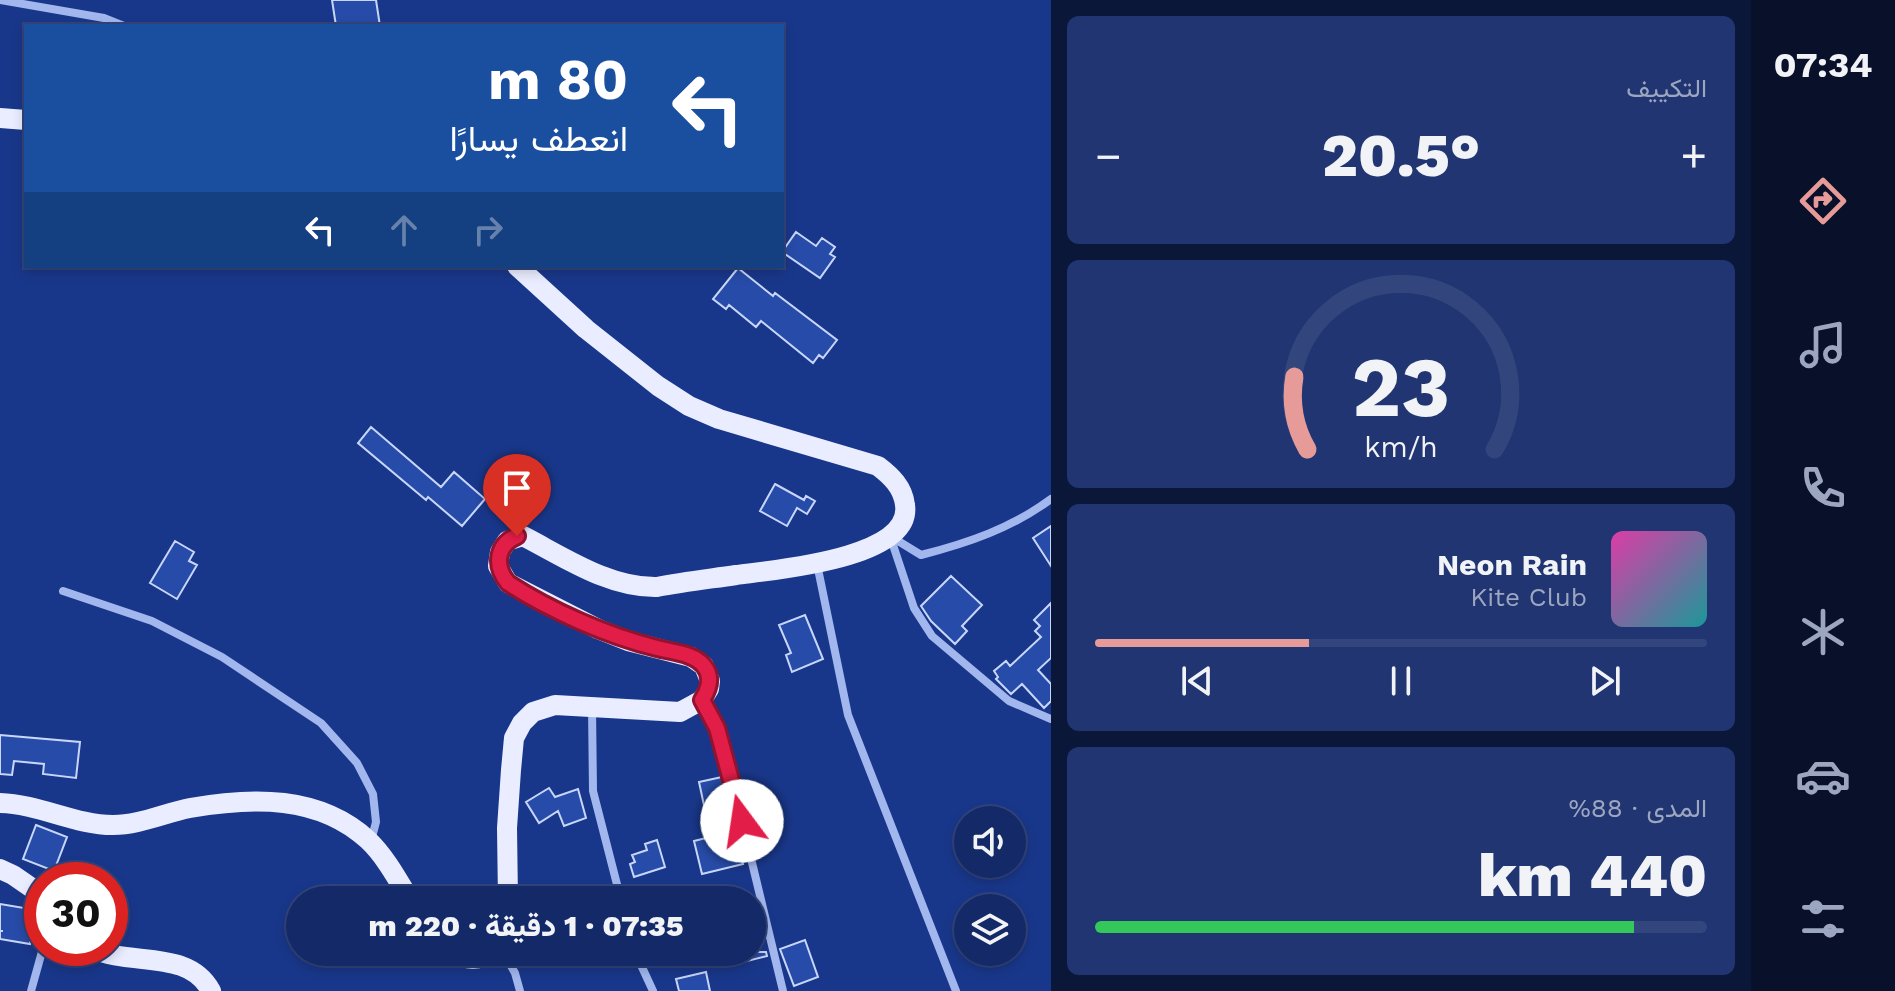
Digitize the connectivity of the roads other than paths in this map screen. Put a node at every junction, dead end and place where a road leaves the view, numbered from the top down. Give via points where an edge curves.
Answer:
1 (0, 0) edge
2 (119, 24) edge
3 (0, 118) edge
4 (24, 120) edge
5 (519, 268) edge
6 (1051, 499) edge
7 (890, 536) junction
8 (816, 563) junction
9 (63, 591) dead end
10 (702, 700) junction
11 (592, 707) junction
12 (1051, 719) edge
13 (0, 803) edge
14 (370, 842) junction
15 (0, 869) edge
16 (24, 884) edge
17 (400, 886) edge
18 (508, 886) edge
19 (617, 886) edge
20 (128, 958) edge
21 (38, 966) edge
22 (511, 966) edge
23 (641, 966) edge
24 (31, 991) edge
25 (211, 991) edge
26 (520, 991) edge
27 (653, 991) edge
28 (783, 991) edge
29 (956, 991) edge

1 - 2 street
3 - 4 main road
5 - 7 main road via 586,329 689,406 878,466 893,478 905,506 903,522
6 - 7 street via 973,541 921,555
7 - 8 main road
7 - 12 street via 914,608 932,636 1009,701
8 - 10 main road via 639,588 523,536 504,545 498,566 516,589 608,633 698,661 710,681
8 - 29 street via 848,715
9 - 14 street via 152,621 222,657 321,723 357,763 373,794 376,822
10 - 11 main road via 680,712
10 - 28 street via 717,728 735,792
11 - 18 main road via 555,705 533,712 514,738
11 - 19 street via 593,791
13 - 14 main road via 115,825 239,800 283,803 327,812
14 - 17 main road
15 - 16 main road
20 - 25 main road via 183,966 195,971
21 - 24 street
22 - 26 street
23 - 27 street

